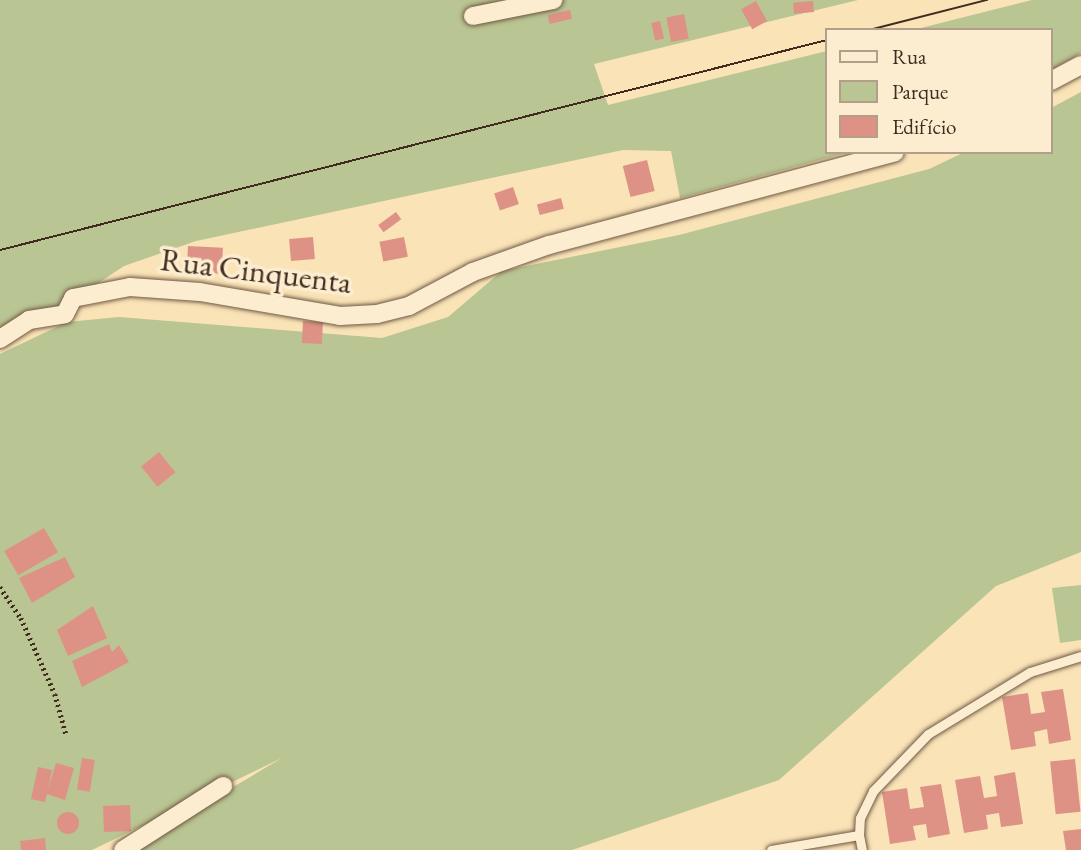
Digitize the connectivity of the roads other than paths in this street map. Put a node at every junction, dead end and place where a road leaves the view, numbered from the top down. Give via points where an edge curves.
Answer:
1 (553, 0) edge
2 (473, 16) dead end
3 (1081, 65) edge
4 (1053, 80) edge
5 (888, 154) edge
6 (0, 339) edge
7 (1081, 656) edge
8 (223, 786) dead end
9 (859, 835) junction
10 (134, 848) edge
11 (771, 850) edge
12 (862, 850) edge

1 - 2 street
3 - 4 street
5 - 6 street, Rua Cinquenta via 549,245 474,272 409,306 340,316 200,292 107,290 73,298 65,314 29,320
7 - 9 lane via 1030,672 928,733 873,791
8 - 10 street
9 - 11 lane
9 - 12 lane

